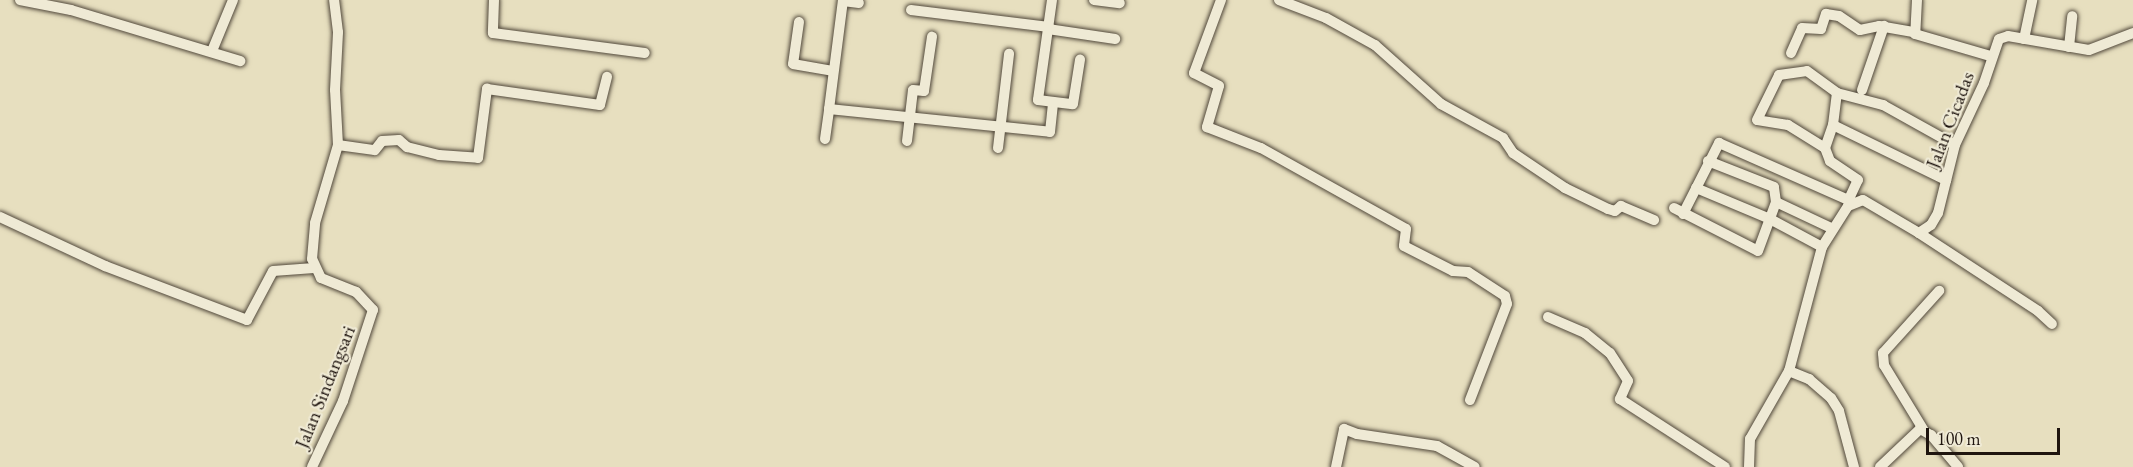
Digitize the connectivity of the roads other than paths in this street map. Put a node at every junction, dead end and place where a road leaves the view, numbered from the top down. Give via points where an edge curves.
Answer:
1 (20, 0) edge
2 (233, 0) edge
3 (334, 0) edge
4 (494, 0) edge
5 (1052, 0) edge
6 (1094, 0) edge
7 (1279, 0) edge
8 (1917, 0) edge
9 (2032, 0) edge
10 (843, 1) edge
11 (1217, 2) edge
12 (859, 3) dead end
13 (1120, 3) dead end
14 (911, 10) dead end
15 (2072, 16) dead end
16 (799, 22) dead end
17 (1884, 26) junction
18 (1048, 28) junction
19 (1914, 32) junction
20 (2133, 33) edge
21 (932, 37) dead end
22 (1115, 39) dead end
23 (2024, 39) junction
24 (2069, 47) junction
25 (212, 51) junction
26 (645, 53) dead end
27 (1791, 53) dead end
28 (1009, 54) dead end
29 (1990, 56) junction
30 (1080, 60) dead end
31 (240, 61) dead end
32 (832, 71) junction
33 (607, 77) dead end
34 (1862, 90) dead end
35 (1837, 93) junction
36 (1053, 102) junction
37 (829, 109) junction
38 (910, 117) junction
39 (1833, 125) junction
40 (1000, 126) junction
41 (825, 139) dead end
42 (907, 141) dead end
43 (338, 145) junction
44 (1955, 145) junction
45 (998, 148) dead end
46 (1825, 148) junction
47 (1708, 161) junction
48 (1946, 180) junction
49 (1696, 188) junction
50 (1851, 200) junction
51 (1776, 202) junction
52 (0, 218) edge
53 (1770, 219) junction
54 (1654, 220) dead end
55 (1831, 228) junction
56 (1919, 233) junction
57 (1822, 247) junction
58 (314, 268) junction
59 (1939, 291) dead end
60 (1548, 317) dead end
61 (2052, 324) dead end
62 (1789, 371) junction
63 (1470, 400) dead end
64 (1923, 429) junction
65 (312, 467) edge
66 (1336, 467) edge
67 (1475, 467) edge
68 (1725, 467) edge
69 (1749, 467) edge
70 (1854, 467) edge
71 (1880, 467) edge
72 (1958, 467) edge

1 - 25 street via 70,10
2 - 25 street
3 - 43 street via 338,32
4 - 26 street via 493,33
5 - 18 street
6 - 13 street
7 - 54 street via 1326,18 1375,45 1441,104 1503,138 1513,153 1564,188 1608,209 1615,211 1621,206
8 - 19 street
9 - 23 street
10 - 12 street
10 - 32 street
11 - 63 street via 1194,73 1219,86 1207,127 1261,148 1406,229 1404,246 1453,271 1468,272 1505,296 1507,304
14 - 18 street
15 - 24 street
16 - 32 street via 793,64
17 - 19 street
17 - 27 street via 1860,30 1839,16 1826,14 1821,29 1802,28
17 - 34 street
18 - 22 street
18 - 36 street via 1038,100
19 - 29 street
20 - 24 street, Jalan Cicadas via 2099,48
21 - 38 street via 924,92 913,90
23 - 24 street, Jalan Cicadas
23 - 29 street, Jalan Cicadas via 2003,36 1995,42
25 - 31 street
28 - 40 street
29 - 44 street, Jalan Cicadas via 1984,82
30 - 36 street via 1073,104
32 - 37 street
33 - 43 street via 600,105 487,89 477,158 435,154 407,147 399,140 382,141 375,150
35 - 39 street
35 - 44 street via 1883,105
35 - 46 street via 1807,71 1785,72 1776,77 1757,118 1788,125
36 - 40 street via 1050,132
37 - 38 street
37 - 41 street
38 - 40 street
38 - 42 street
39 - 46 street
39 - 48 street
40 - 45 street
43 - 58 street via 311,242
44 - 48 street, Jalan Cicadas
46 - 50 street via 1830,161 1858,180
47 - 49 street
47 - 50 street via 1717,143 1723,143
47 - 51 street via 1774,187
48 - 56 street, Jalan Cicadas via 1938,213
49 - 53 street
49 - 53 street via 1679,211 1756,251
50 - 55 street
50 - 56 street via 1875,205
51 - 53 street
51 - 55 street
52 - 58 street via 123,274 247,320 273,271
53 - 57 street
55 - 57 street
56 - 61 street
57 - 62 street
58 - 65 street, Jalan Sindangsari via 321,278 356,292 373,310 338,412
59 - 64 street via 1883,353 1884,365
60 - 68 street via 1585,333 1610,353 1628,381 1620,399
62 - 69 street via 1750,439
62 - 70 street via 1809,379 1832,398
64 - 71 street
64 - 72 street
66 - 67 street via 1344,429 1437,446

